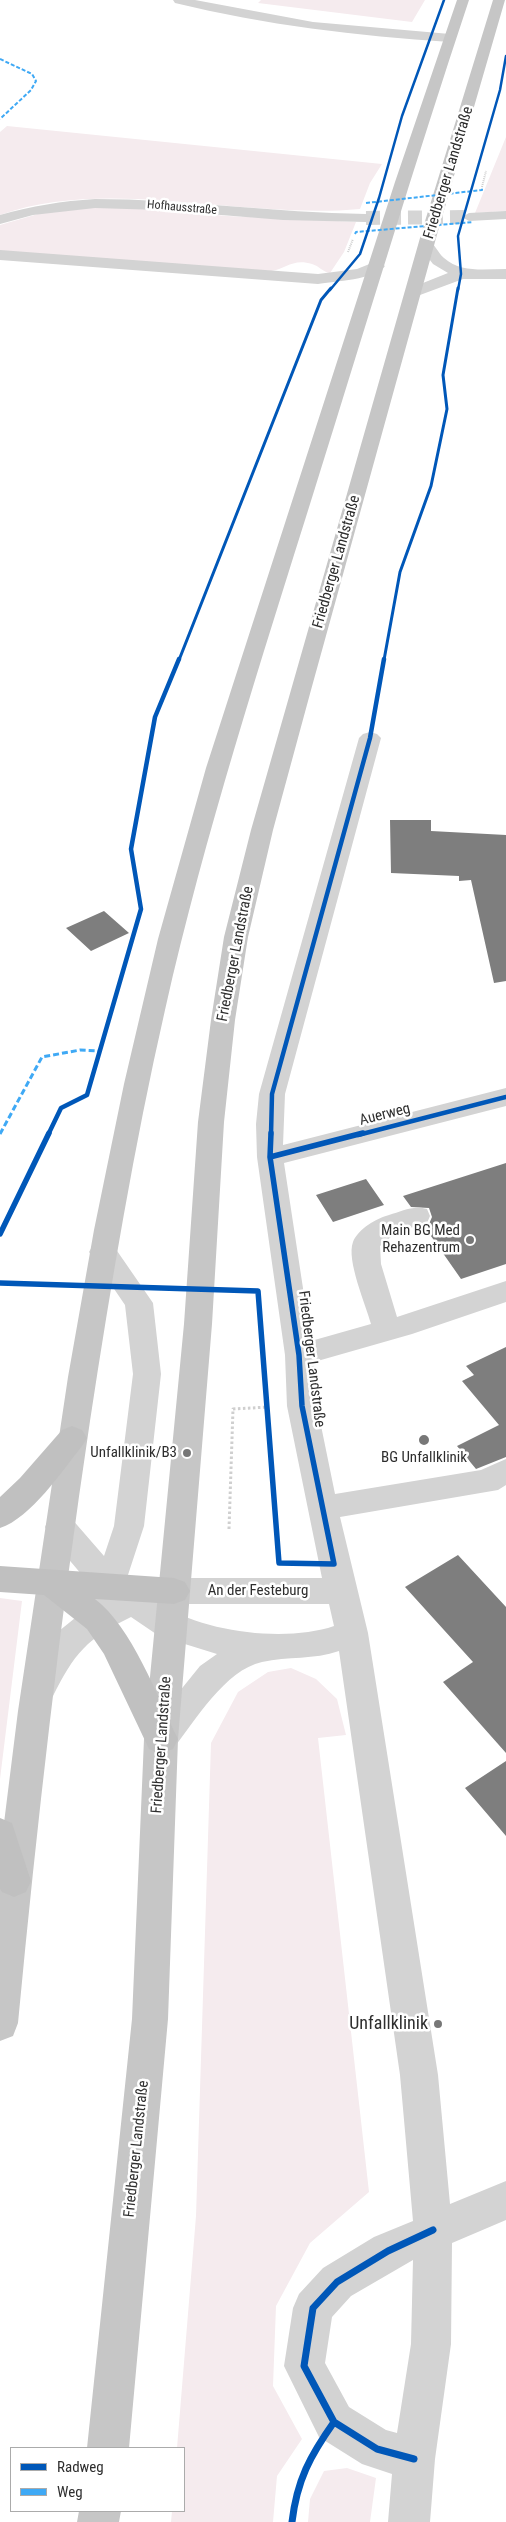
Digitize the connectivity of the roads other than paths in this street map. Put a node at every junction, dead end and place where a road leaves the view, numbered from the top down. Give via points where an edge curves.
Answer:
1 (179, 0) edge
2 (463, 0) edge
3 (499, 0) edge
4 (450, 38) junction
5 (506, 216) edge
6 (469, 217) tunnel mouth
7 (366, 218) tunnel mouth
8 (0, 220) edge
9 (428, 239) junction
10 (0, 255) edge
11 (377, 266) junction
12 (461, 274) junction
13 (506, 274) edge
14 (318, 279) junction
15 (414, 292) junction
16 (363, 308) junction
17 (370, 738) dead end
18 (506, 1097) edge
19 (270, 1157) junction
20 (417, 1216) dead end
21 (103, 1252) junction
22 (506, 1291) edge
23 (387, 1329) junction
24 (299, 1356) junction
25 (72, 1438) junction
26 (506, 1471) edge
27 (322, 1508) junction
28 (0, 1516) edge
29 (60, 1527) junction
30 (0, 1579) edge
31 (51, 1582) junction
32 (174, 1591) junction
33 (341, 1591) junction
34 (121, 1594) junction
35 (98, 1619) junction
36 (170, 1626) junction
37 (352, 1633) junction
38 (261, 1648) junction
39 (35, 1699) junction
40 (161, 1739) junction
41 (0, 1834) edge
42 (14, 1881) junction
43 (0, 2023) edge
44 (506, 2200) edge
45 (433, 2230) junction
46 (108, 2447) edge
47 (414, 2458) junction
48 (409, 2522) edge

1 - 4 street via 245,16
2 - 4 main road
3 - 9 main road, Friedberger Landstraße
4 - 11 main road
5 - 6 street
7 - 8 street, Hofhausstraße via 267,215 112,202 56,206
9 - 12 street via 438,261
9 - 15 main road, Friedberger Landstraße
10 - 14 street
11 - 14 street via 360,273
11 - 16 main road
12 - 13 street
12 - 15 street
14 - 16 street via 346,290
15 - 32 main road, Friedberger Landstraße via 275,783 236,937 211,1122 198,1324
16 - 21 main road via 204,811 147,1034
17 - 19 street, Friedberger Landstraße via 272,1094
18 - 19 street, Auerweg
19 - 24 street, Friedberger Landstraße
20 - 23 street via 387,1225 366,1243 367,1264
21 - 25 main road
21 - 34 street via 139,1303 147,1374
22 - 23 street
23 - 24 street
24 - 27 street, Friedberger Landstraße via 302,1406
25 - 28 highway via 30,1488
25 - 29 main road
26 - 27 street via 487,1481
27 - 33 street, Friedberger Landstraße
29 - 31 main road
29 - 34 street
30 - 31 highway
31 - 34 highway
31 - 35 highway
31 - 39 main road
32 - 33 street, An der Festeburg
32 - 34 street, An der Festeburg
32 - 36 main road, Friedberger Landstraße
33 - 37 street, Friedberger Landstraße
34 - 35 street
34 - 36 street
35 - 39 street via 74,1636 54,1658
35 - 40 highway via 116,1645
36 - 38 street via 222,1642
36 - 40 main road, Friedberger Landstraße
37 - 38 street via 324,1643
37 - 45 street, Friedberger Landstraße via 418,2066
38 - 40 street via 231,1661 211,1676
39 - 42 main road
40 - 46 main road, Friedberger Landstraße via 150,2019
41 - 42 highway
42 - 43 main road
44 - 45 street
45 - 47 street, Friedberger Landstraße via 430,2344
45 - 47 street via 388,2251 337,2282 313,2308 304,2366 334,2422 377,2449
47 - 48 street, Friedberger Landstraße

